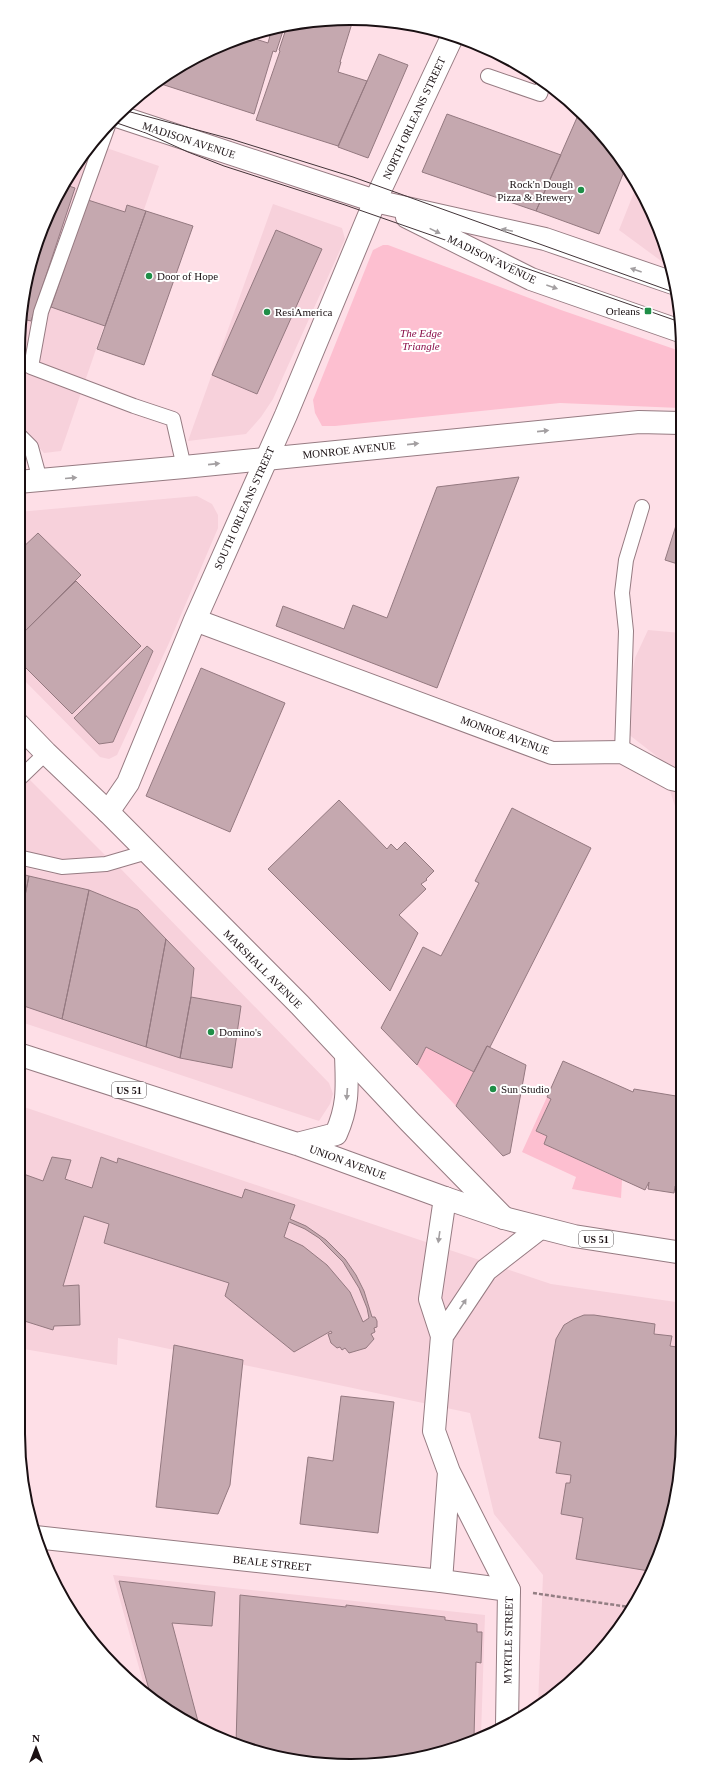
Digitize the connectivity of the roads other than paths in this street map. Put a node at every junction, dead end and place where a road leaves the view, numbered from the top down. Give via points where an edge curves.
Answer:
1 (450, 40) edge
2 (488, 76) dead end
3 (542, 87) edge
4 (123, 118) edge
5 (103, 139) edge
6 (375, 201) junction
7 (669, 281) edge
8 (675, 329) edge
9 (676, 423) edge
10 (25, 442) edge
11 (265, 459) junction
12 (184, 467) junction
13 (40, 480) junction
14 (25, 481) edge
15 (642, 507) dead end
16 (195, 620) junction
17 (25, 731) edge
18 (622, 752) junction
19 (46, 753) junction
20 (25, 773) edge
21 (676, 780) edge
22 (108, 812) junction
23 (147, 852) junction
24 (25, 859) edge
25 (346, 1055) junction
26 (25, 1056) edge
27 (297, 1144) junction
28 (445, 1198) junction
29 (504, 1218) junction
30 (540, 1228) junction
31 (676, 1252) edge
32 (442, 1336) junction
33 (450, 1472) junction
34 (42, 1538) edge
35 (441, 1581) junction
36 (509, 1590) junction
37 (506, 1719) edge

1 - 6 street, NORTH ORLEANS STREET
2 - 3 lane via 540,94
4 - 6 street, MADISON AVENUE
5 - 12 lane via 41,312 31,367 173,419
7 -> 6 street, MADISON AVENUE via 545,238
6 -> 8 street, MADISON AVENUE via 531,279
6 - 11 street, SOUTH ORLEANS STREET via 289,408
11 -> 9 street, MONROE AVENUE via 639,422
10 - 13 lane via 31,448
12 -> 11 street, MONROE AVENUE
11 - 16 street, SOUTH ORLEANS STREET
13 -> 12 street, MONROE AVENUE
13 - 14 street, MONROE AVENUE
15 - 18 lane via 626,560 622,593 626,631
16 - 18 street, MONROE AVENUE via 552,753
16 - 22 street, SOUTH ORLEANS STREET via 128,783
17 - 19 street, MARSHALL AVENUE
18 - 21 street, MONROE AVENUE
19 - 20 lane
19 - 22 street, MARSHALL AVENUE
22 - 23 street, MARSHALL AVENUE
23 - 24 lane via 106,864 62,867
23 - 25 street, MARSHALL AVENUE via 294,999
25 -> 27 street via 347,1094 344,1117 336,1134
25 - 29 street, MARSHALL AVENUE
26 - 27 street, UNION AVENUE / US 51
27 - 28 street, UNION AVENUE / US 51
28 - 29 street, UNION AVENUE / US 51
28 -> 32 street, MYRTLE STREET via 430,1299
29 - 30 street, UNION AVENUE / US 51
30 - 31 street, UNION AVENUE / US 51
32 -> 30 street, MYRTLE STREET via 486,1270
32 - 33 street, MYRTLE STREET via 434,1431
33 - 35 street, MYRTLE STREET
33 - 36 street, MYRTLE STREET
34 - 35 street, BEALE STREET
35 - 36 street, BEALE STREET
36 - 37 street, MYRTLE STREET

